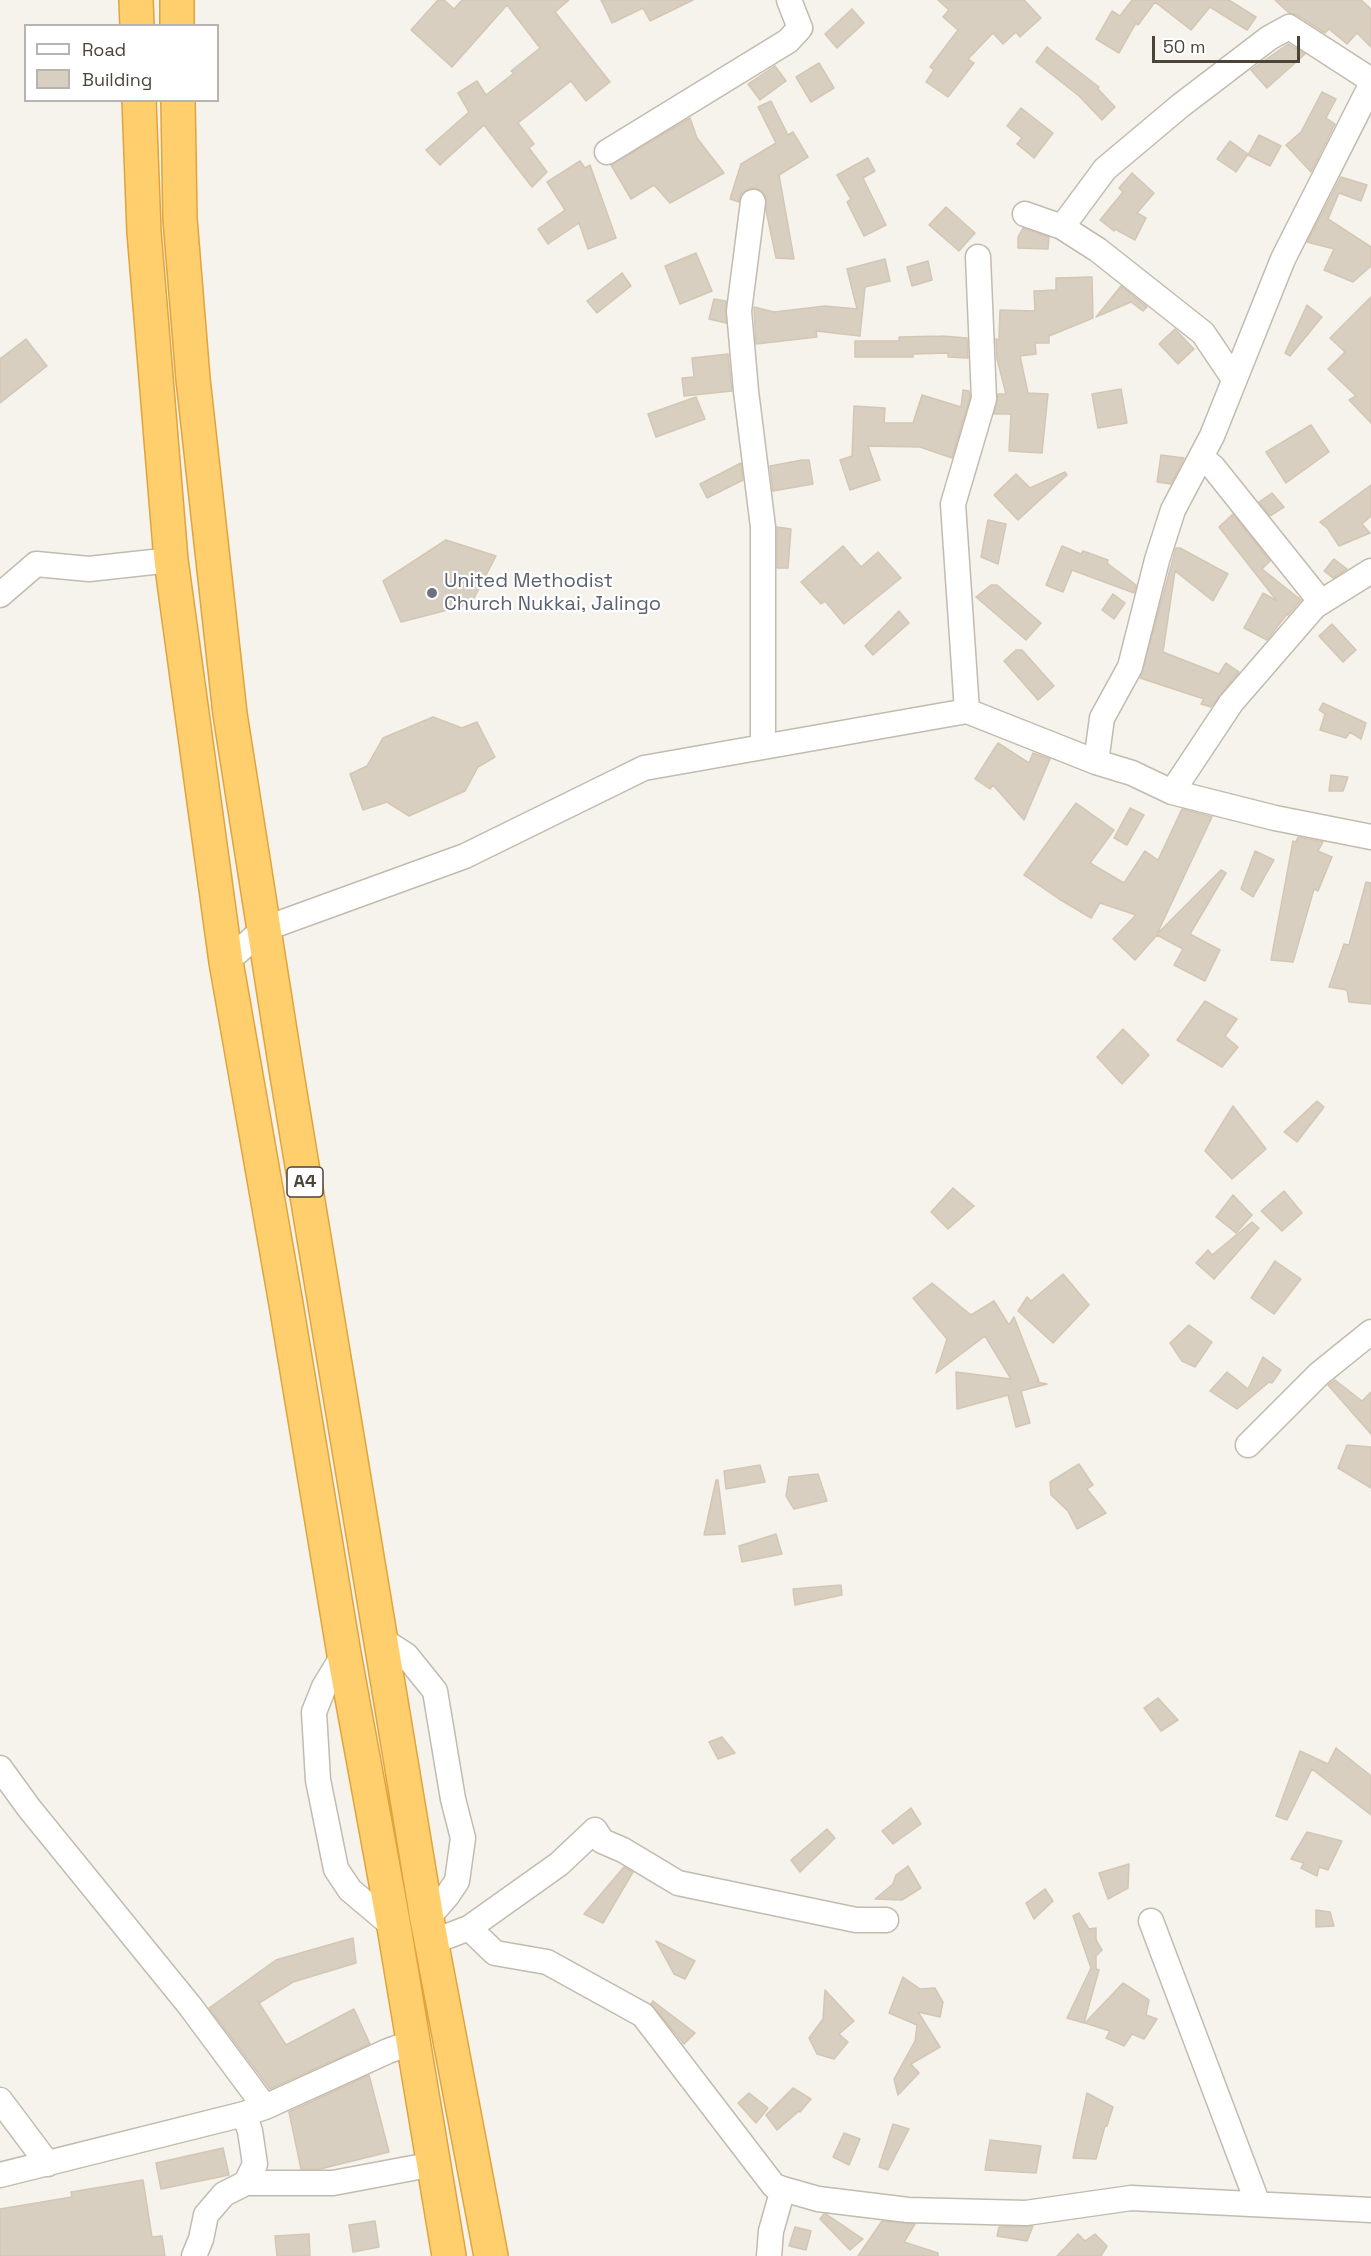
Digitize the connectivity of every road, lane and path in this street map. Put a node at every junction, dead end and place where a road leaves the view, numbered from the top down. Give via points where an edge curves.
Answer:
1 (136, 0) edge
2 (177, 0) edge
3 (793, 2) edge
4 (137, 24) edge
5 (177, 24) edge
6 (1371, 80) edge
7 (1371, 85) edge
8 (139, 102) edge
9 (178, 102) edge
10 (608, 152) dead end
11 (753, 202) dead end
12 (1025, 214) dead end
13 (1062, 227) junction
14 (978, 257) dead end
15 (1234, 379) junction
16 (1201, 457) junction
17 (171, 560) junction
18 (1371, 571) edge
19 (0, 595) edge
20 (1321, 602) junction
21 (967, 711) junction
22 (763, 746) junction
23 (1096, 762) junction
24 (1172, 792) junction
25 (1371, 837) edge
26 (264, 929) junction
27 (226, 962) junction
28 (1371, 1332) edge
29 (1248, 1445) dead end
30 (381, 1639) junction
31 (344, 1654) junction
32 (0, 1768) edge
33 (886, 1920) dead end
34 (1150, 1921) dead end
35 (394, 1927) junction
36 (469, 1928) junction
37 (430, 1931) junction
38 (413, 2042) junction
39 (0, 2100) edge
40 (254, 2111) junction
41 (434, 2163) junction
42 (48, 2164) junction
43 (0, 2175) edge
44 (246, 2182) junction
45 (783, 2189) junction
46 (1258, 2204) junction
47 (1371, 2210) edge
48 (194, 2256) edge
49 (449, 2256) edge
50 (491, 2256) edge
51 (769, 2256) edge

1 - 4 highway
2 - 5 highway
3 - 10 street via 800,27 788,41
6 - 13 street via 1289,27 1180,106 1105,169
7 - 15 street via 1283,259
8 - 17 highway, A4 via 144,244
9 - 26 highway, A4 via 180,219 211,552 230,714
11 - 22 street via 739,311 763,527
12 - 13 street
13 - 15 street via 1098,250 1203,333
14 - 21 street via 984,399 953,504
15 - 16 street
16 - 20 street
16 - 23 street via 1173,510 1130,667 1102,718
17 - 19 street via 89,568 36,564
17 - 27 highway, A4
18 - 20 street
20 - 24 street via 1231,703
21 - 22 street
21 - 23 street
22 - 26 street via 644,768 465,856
23 - 24 street
24 - 25 street
26 - 27 street
26 - 30 highway, A4
27 - 31 highway, A4
28 - 29 street via 1319,1374
30 - 37 highway, A4
30 - 37 street via 406,1655 435,1691 463,1838 457,1881
31 - 35 highway, A4
31 - 35 street via 314,1712 318,1779 336,1869 350,1890
32 - 40 street via 190,2006
33 - 36 street via 855,1920 678,1883 602,1841 595,1830 559,1864
34 - 46 street
35 - 38 highway, A4
36 - 37 street
36 - 45 street via 495,1953 547,1962 643,2015 774,2186
37 - 50 highway, A4
38 - 40 street
38 - 41 highway, A4
39 - 42 street
40 - 42 street
40 - 44 street via 250,2131 255,2164
41 - 44 street via 333,2183
41 - 49 highway, A4
42 - 43 street
44 - 48 street via 224,2194 206,2215
45 - 46 street via 818,2199 908,2210 1026,2213 1131,2198
45 - 51 street via 771,2231
46 - 47 street

